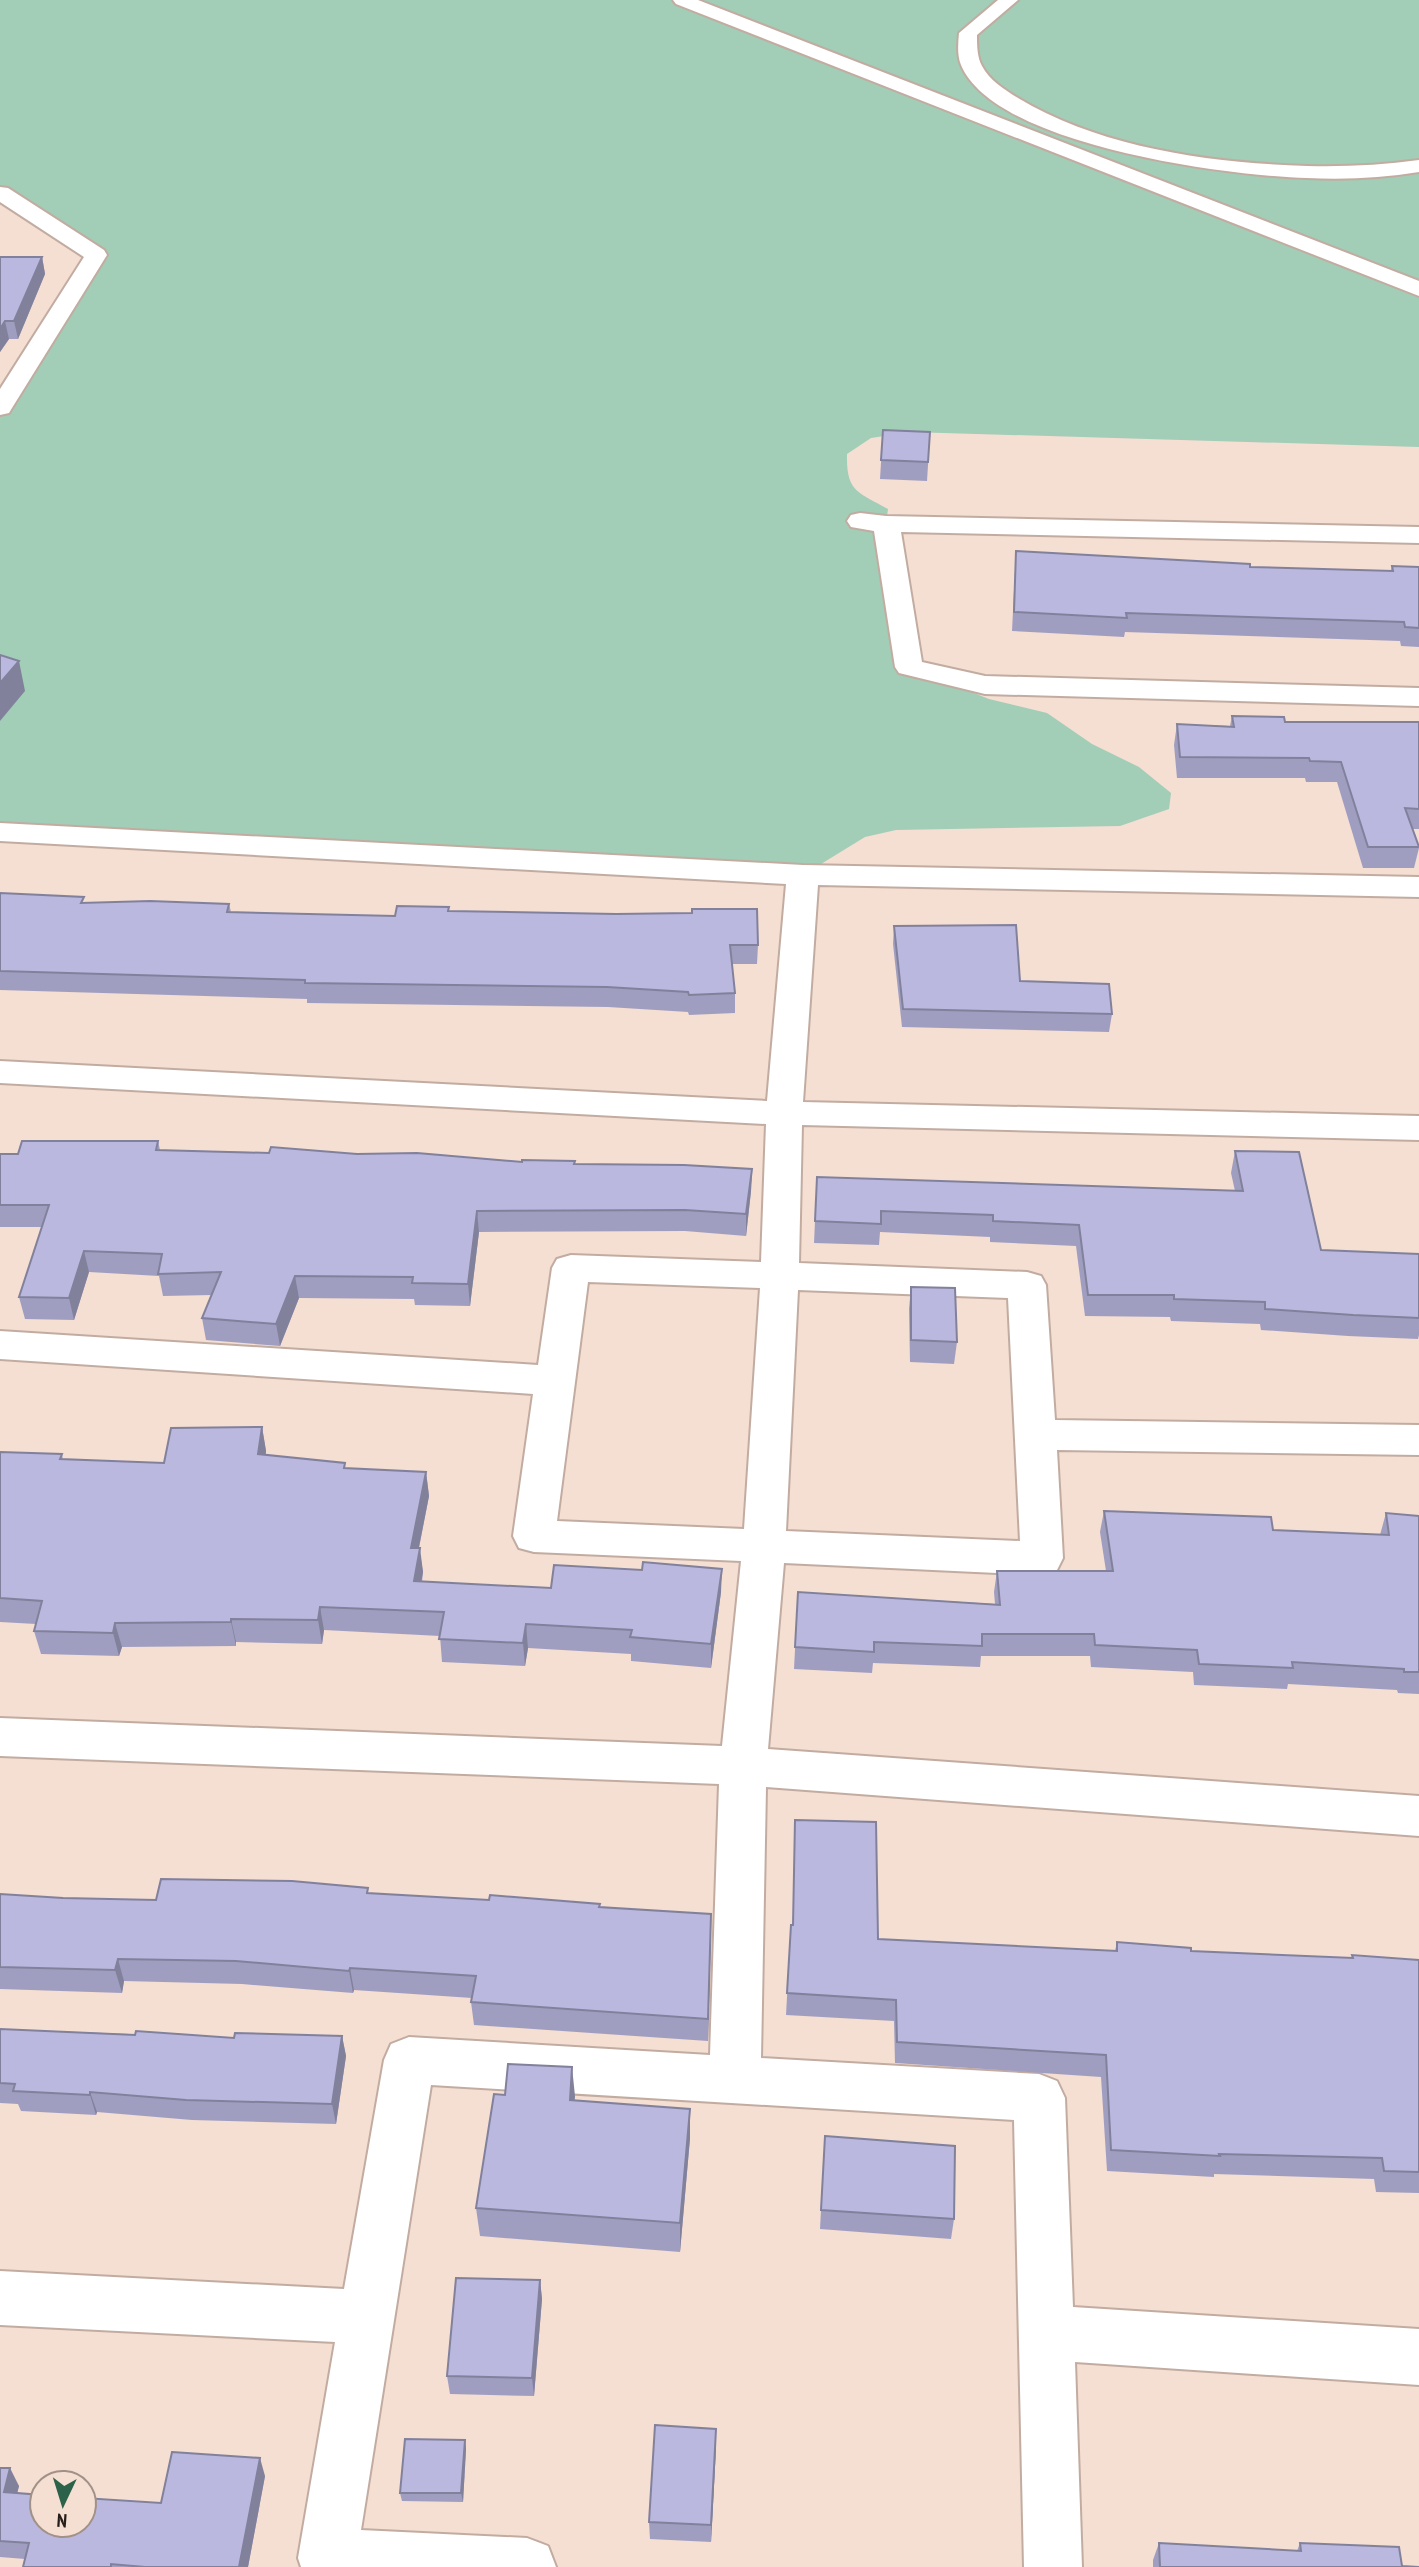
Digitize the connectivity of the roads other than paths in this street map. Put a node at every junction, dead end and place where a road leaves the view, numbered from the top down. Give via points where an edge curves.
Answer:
1 (682, 0) edge
2 (1009, 0) edge
3 (1419, 166) edge
4 (0, 193) edge
5 (1419, 289) edge
6 (0, 408) edge
7 (1419, 536) edge
8 (1419, 697) edge
9 (0, 832) edge
10 (803, 875) junction
11 (1419, 887) edge
12 (0, 1072) edge
13 (784, 1112) junction
14 (1419, 1128) edge
15 (780, 1276) junction
16 (0, 1345) edge
17 (556, 1381) junction
18 (1035, 1435) junction
19 (1419, 1440) edge
20 (764, 1547) junction
21 (0, 1737) edge
22 (743, 1766) junction
23 (1419, 1816) edge
24 (735, 2080) junction
25 (0, 2298) edge
26 (367, 2317) junction
27 (1046, 2333) junction
28 (1419, 2357) edge
29 (527, 2567) edge
30 (1053, 2567) edge

1 - 5 street
2 - 3 street via 968,33 966,50 975,73 1000,95 1042,119 1099,140 1238,167 1355,172
4 - 6 street via 96,255
7 - 8 street via 873,522 909,667 985,685
9 - 10 street
10 - 11 street
10 - 13 street
12 - 13 street
13 - 14 street
13 - 15 street
15 - 17 street via 570,1268
15 - 18 street via 1027,1285
15 - 20 street
16 - 17 street
17 - 20 street via 534,1536
18 - 19 street
18 - 20 street via 1042,1558
20 - 22 street
21 - 22 street
22 - 23 street
22 - 24 street
24 - 26 street via 409,2060
24 - 27 street via 1039,2098
25 - 26 street
26 - 29 street via 327,2558
27 - 28 street
27 - 30 street

